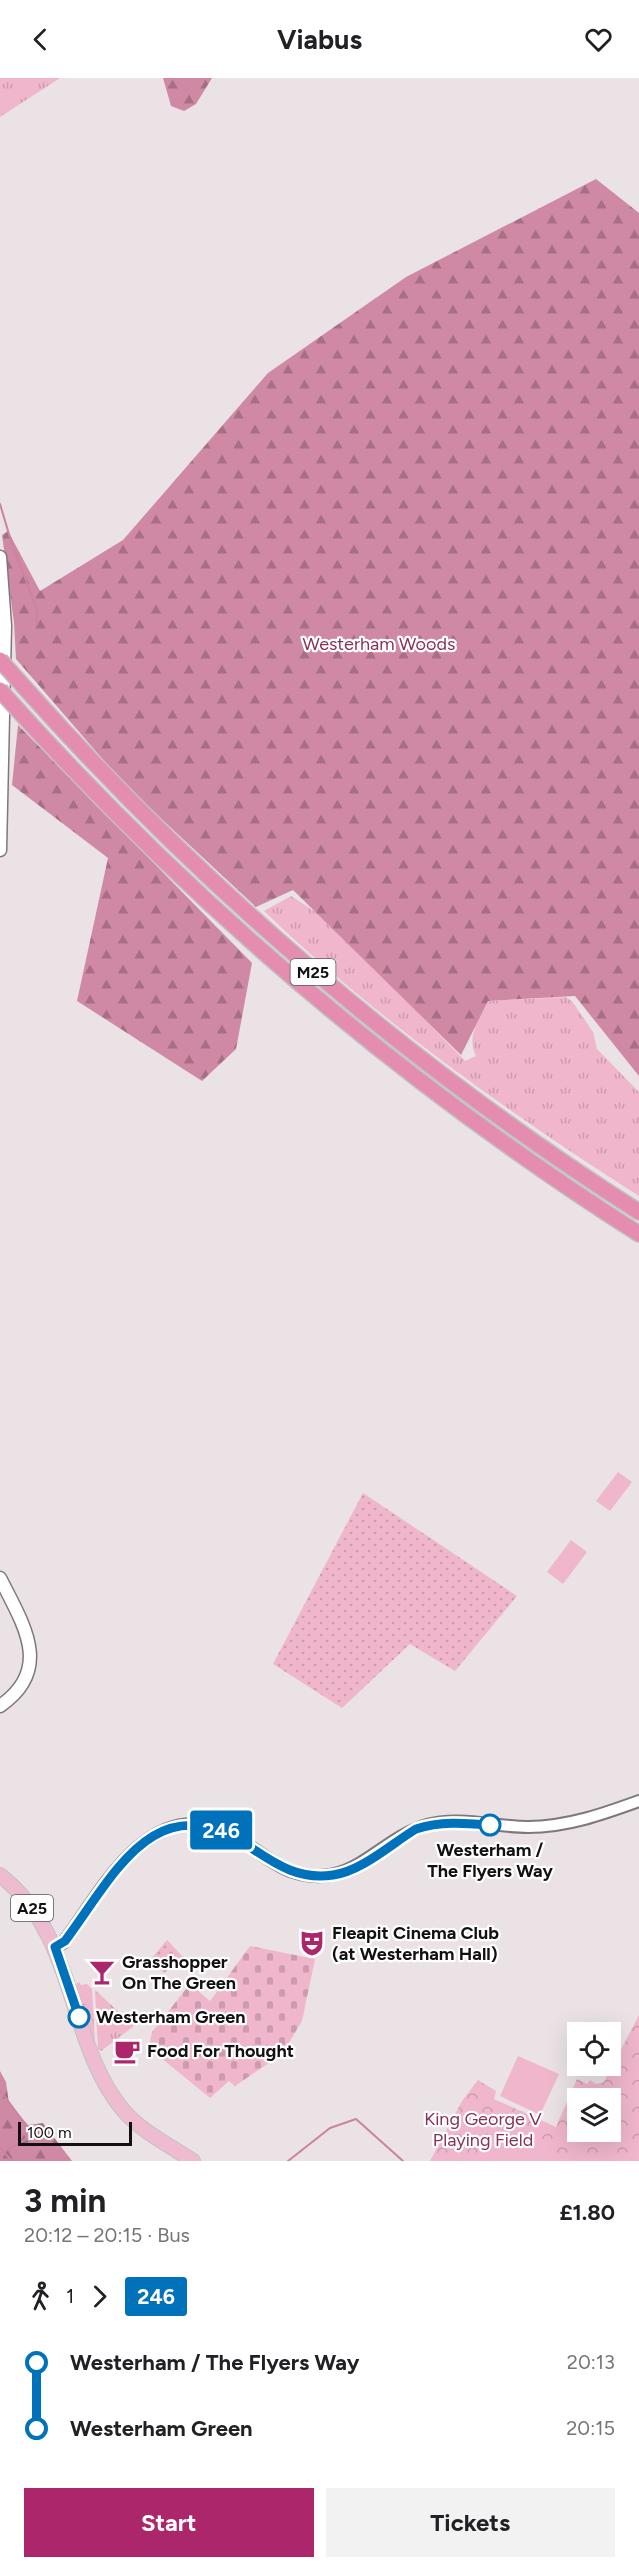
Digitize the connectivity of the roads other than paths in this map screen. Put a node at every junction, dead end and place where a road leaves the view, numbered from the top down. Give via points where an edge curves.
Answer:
1 (0, 557) edge
2 (0, 660) edge
3 (0, 690) edge
4 (0, 850) edge
5 (639, 1212) edge
6 (639, 1234) edge
7 (0, 1578) edge
8 (0, 1706) edge
9 (639, 1801) edge
10 (0, 1875) edge
11 (55, 1947) junction
12 (193, 2161) edge

1 - 4 main road via 6,626
2 - 5 highway, M25, bridge via 154,826 311,970 493,1113
3 - 6 highway, M25, bridge via 160,858 317,1000 475,1123
7 - 8 main road via 31,1651 24,1683
9 - 11 street via 591,1818 549,1826 438,1822 416,1829 357,1866 333,1875 290,1871 214,1827 176,1827 125,1858 65,1941
10 - 11 main road, A25 via 30,1904
11 - 12 main road, A25 via 95,2059 112,2094 141,2127

